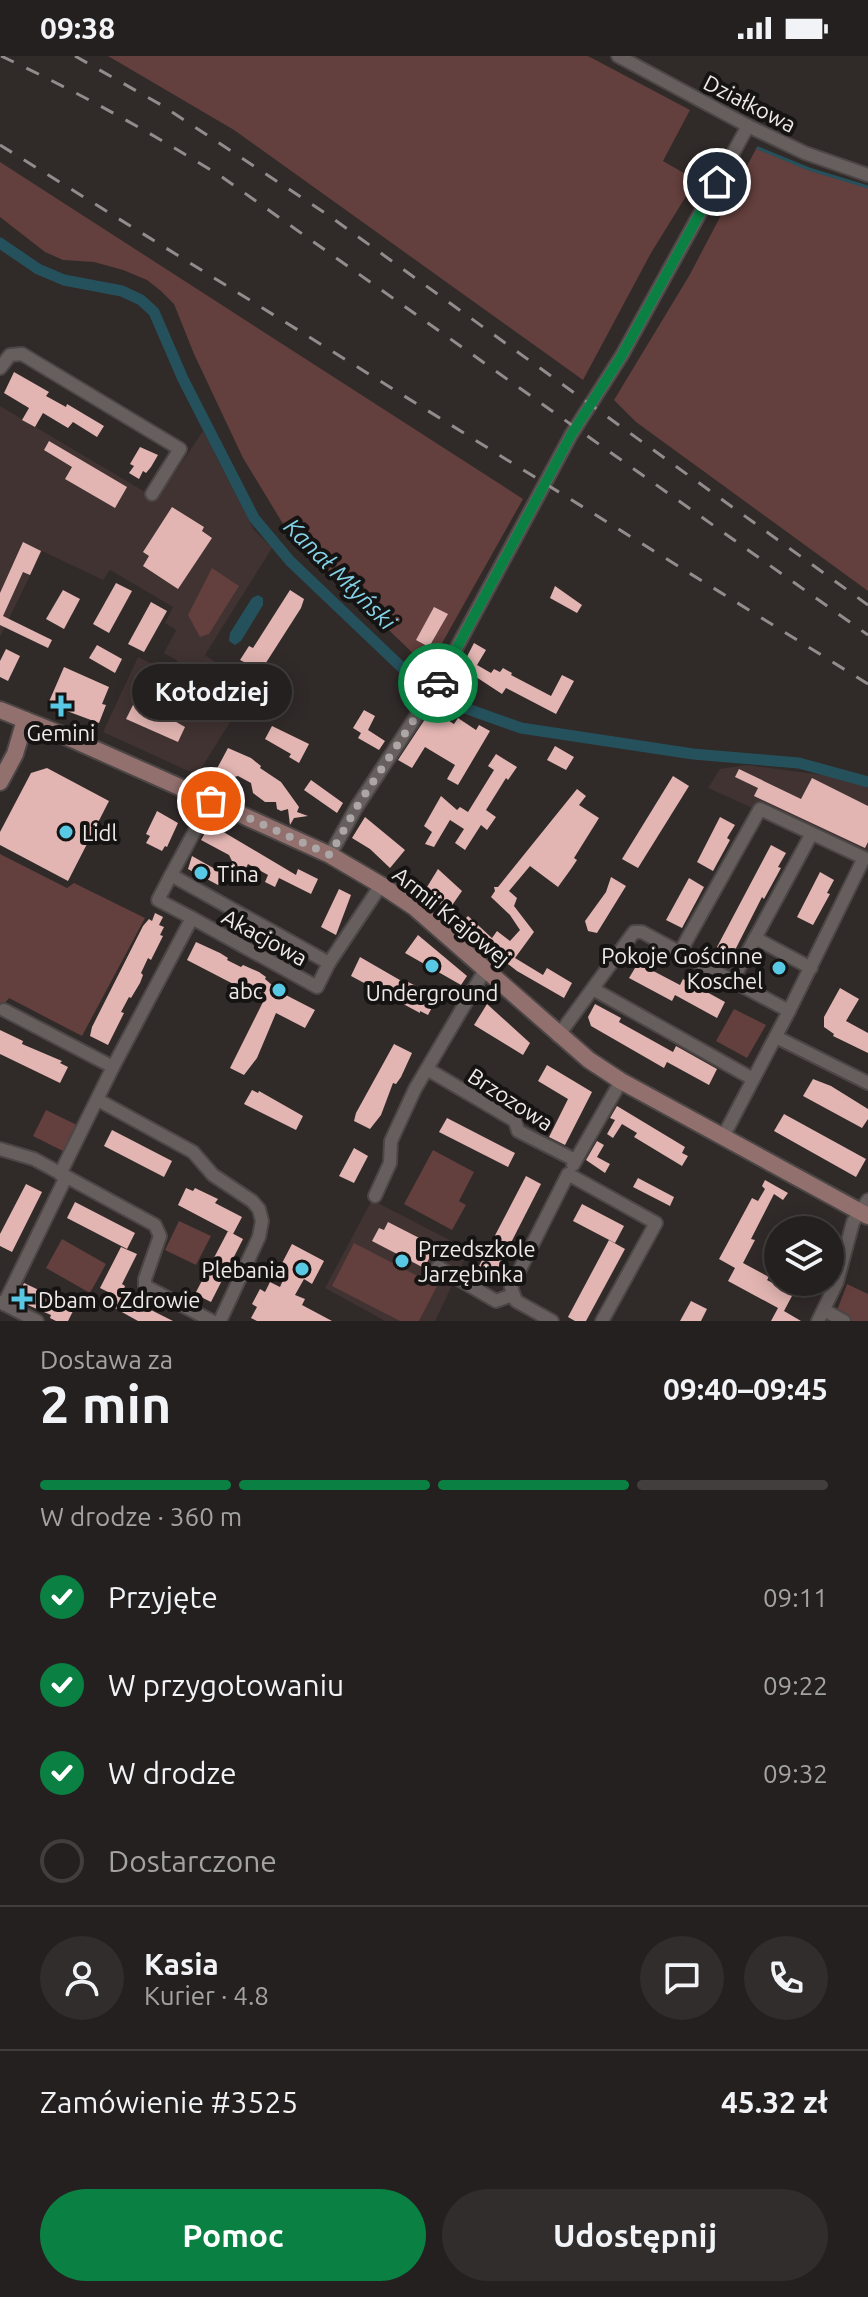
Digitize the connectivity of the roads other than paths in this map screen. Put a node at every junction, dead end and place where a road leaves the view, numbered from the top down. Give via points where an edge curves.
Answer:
1 (618, 56) edge
2 (748, 126) junction
3 (868, 175) edge
4 (0, 368) edge
5 (152, 494) dead end
6 (0, 710) edge
7 (25, 720) junction
8 (0, 782) edge
9 (211, 801) junction
10 (811, 835) junction
11 (330, 855) junction
12 (863, 872) edge
13 (171, 875) junction
14 (381, 885) junction
15 (192, 918) junction
16 (755, 938) junction
17 (680, 952) junction
18 (329, 963) junction
19 (811, 968) junction
20 (485, 970) junction
21 (733, 979) junction
22 (593, 989) junction
23 (4, 1010) dead end
24 (789, 1011) junction
25 (558, 1036) junction
26 (776, 1037) junction
27 (113, 1067) junction
28 (427, 1069) junction
29 (753, 1079) junction
30 (621, 1081) junction
31 (868, 1083) edge
32 (98, 1100) junction
33 (723, 1137) junction
34 (0, 1149) edge
35 (575, 1160) junction
36 (568, 1174) junction
37 (63, 1176) junction
38 (375, 1196) dead end
39 (865, 1209) edge
40 (438, 1267) dead end
41 (512, 1295) junction
42 (2, 1303) edge
43 (821, 1316) edge
44 (37, 1321) edge
45 (212, 1321) edge
46 (220, 1321) edge
47 (552, 1321) edge
48 (602, 1321) edge
49 (844, 1321) edge

1 - 2 street, Działkowa
2 - 3 street, Działkowa
2 - 11 street via 622,355 571,435 436,686
4 - 5 street via 7,357 22,354 180,449
6 - 7 street, Armii Krajowej
7 - 8 street
7 - 9 street, Armii Krajowej
9 - 11 street, Armii Krajowej
9 - 13 street
10 - 12 street via 864,858
10 - 16 street
10 - 17 street via 760,809
11 - 14 street, Armii Krajowej
12 - 19 street
13 - 15 street via 158,900
13 - 18 street, Akacjowa
14 - 18 street, Akacjowa
14 - 20 street, Armii Krajowej
15 - 18 street, Akacjowa via 317,987
15 - 27 street, Akacjowa
16 - 19 street
16 - 21 street
17 - 21 street
17 - 22 street via 634,932
19 - 24 street
20 - 25 street, Armii Krajowej
20 - 28 street
21 - 24 street
22 - 25 street
22 - 29 street
23 - 27 street
24 - 26 street
25 - 30 street, Armii Krajowej
26 - 29 street
26 - 31 street
27 - 32 street, Akacjowa
28 - 35 street, Brzozowa via 515,1121 518,1131
28 - 38 street via 391,1141 390,1163
29 - 33 street
30 - 33 street, Armii Krajowej
30 - 35 street
32 - 37 street, Akacjowa
32 - 46 street via 193,1152 213,1175 259,1209 259,1237
33 - 39 street, Armii Krajowej
34 - 37 street via 34,1159
35 - 36 street
36 - 41 street via 511,1287
36 - 48 street via 656,1223
37 - 42 street, Akacjowa
37 - 45 street via 155,1225 160,1236 145,1286
39 - 43 street via 853,1222 837,1282
40 - 41 street via 496,1301
41 - 47 street
42 - 44 street
43 - 49 street

